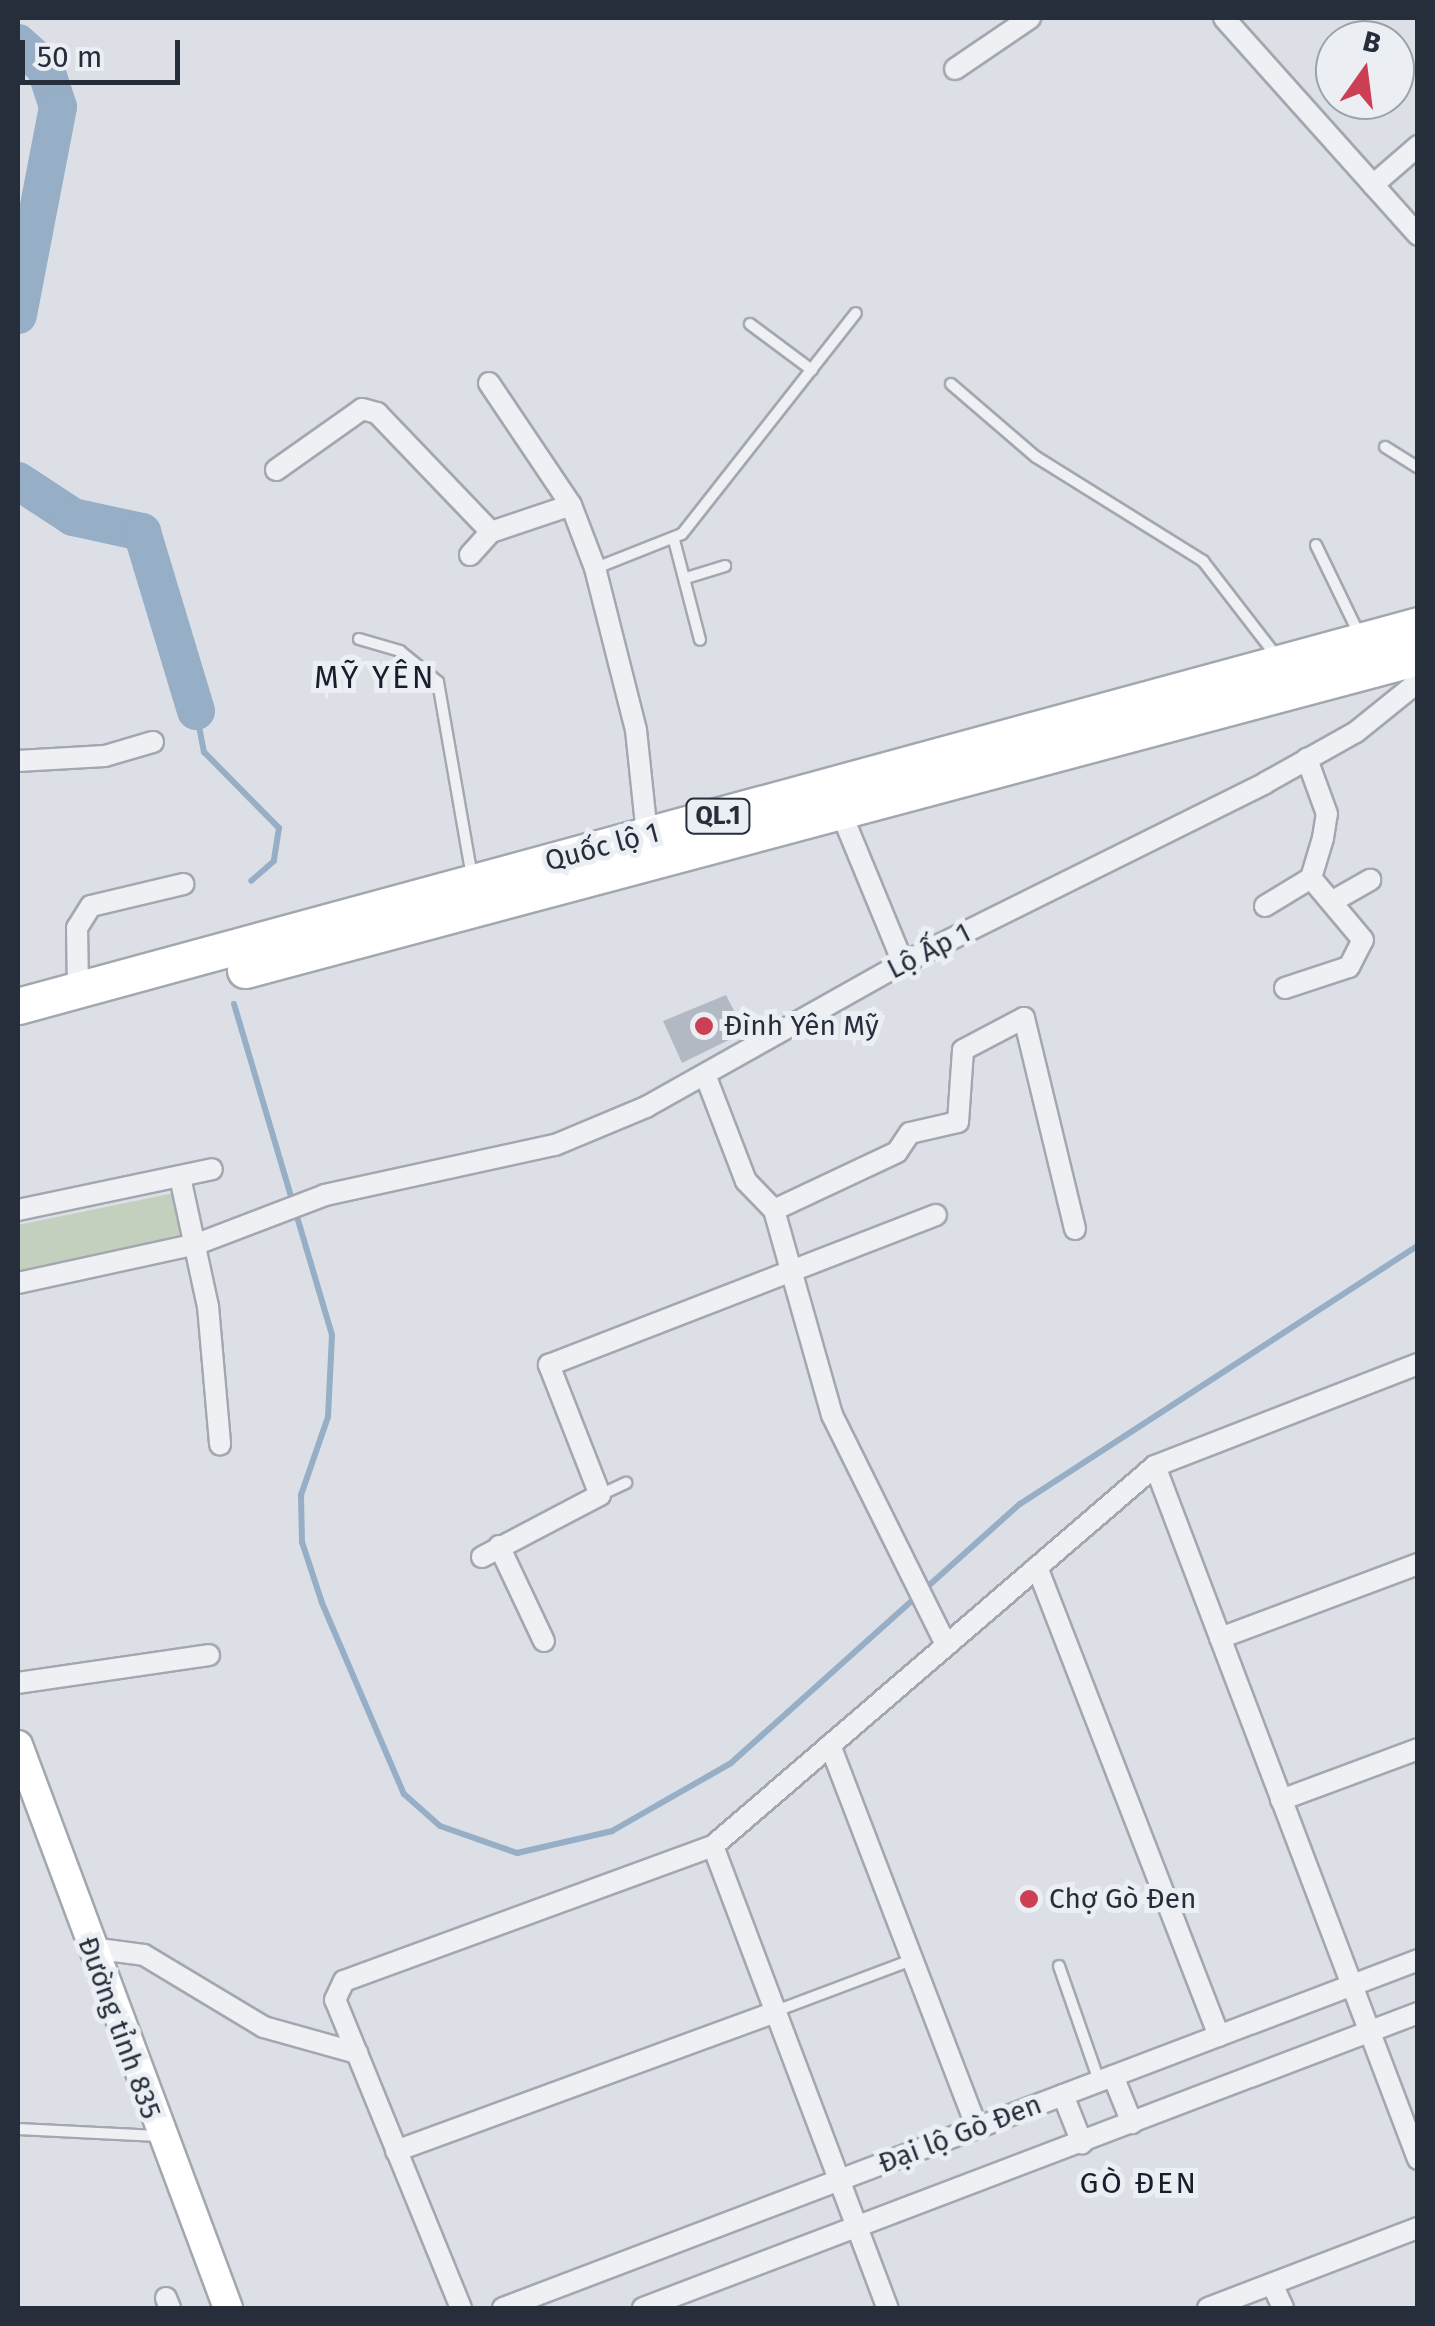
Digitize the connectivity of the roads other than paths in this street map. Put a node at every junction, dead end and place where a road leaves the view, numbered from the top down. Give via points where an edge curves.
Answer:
1 (1030, 18) edge
2 (1224, 18) edge
3 (955, 69) dead end
4 (1418, 146) edge
5 (1373, 185) junction
6 (1418, 234) edge
7 (856, 313) dead end
8 (750, 324) dead end
9 (812, 370) junction
10 (489, 383) dead end
11 (951, 384) dead end
12 (1385, 448) dead end
13 (1418, 468) edge
14 (276, 470) dead end
15 (570, 505) junction
16 (491, 532) junction
17 (674, 540) junction
18 (1316, 545) dead end
19 (470, 556) dead end
20 (725, 566) dead end
21 (595, 568) junction
22 (686, 578) junction
23 (1418, 625) edge
24 (359, 639) dead end
25 (700, 640) dead end
26 (1362, 640) junction
27 (1418, 657) edge
28 (1282, 662) junction
29 (1418, 682) edge
30 (153, 742) dead end
31 (1307, 759) junction
32 (18, 761) edge
33 (840, 810) junction
34 (647, 835) junction
35 (1311, 878) junction
36 (1370, 880) dead end
37 (473, 882) junction
38 (183, 884) dead end
39 (1333, 901) junction
40 (1265, 906) dead end
41 (903, 963) junction
42 (1285, 988) dead end
43 (78, 990) junction
44 (18, 1006) edge
45 (18, 1031) edge
46 (706, 1076) junction
47 (212, 1169) dead end
48 (180, 1177) junction
49 (18, 1210) edge
50 (774, 1210) junction
51 (936, 1215) dead end
52 (1075, 1229) dead end
53 (197, 1244) junction
54 (797, 1272) junction
55 (18, 1284) edge
56 (1418, 1364) edge
57 (220, 1444) dead end
58 (1155, 1466) junction
59 (626, 1483) dead end
60 (600, 1495) junction
61 (1418, 1564) edge
62 (1036, 1568) junction
63 (1220, 1638) junction
64 (544, 1641) dead end
65 (946, 1645) junction
66 (208, 1655) dead end
67 (18, 1683) edge
68 (18, 1745) edge
69 (830, 1745) junction
70 (1418, 1749) edge
71 (1280, 1800) junction
72 (713, 1846) junction
73 (91, 1948) junction
74 (915, 1959) junction
75 (1418, 1960) edge
76 (1059, 1966) dead end
77 (1350, 1986) junction
78 (775, 2012) junction
79 (1418, 2013) edge
80 (1368, 2032) junction
81 (1219, 2036) junction
82 (357, 2053) junction
83 (1106, 2078) junction
84 (1063, 2096) junction
85 (1132, 2124) junction
86 (977, 2128) junction
87 (18, 2129) edge
88 (158, 2136) junction
89 (1082, 2143) junction
90 (396, 2150) junction
91 (1418, 2159) edge
92 (842, 2180) junction
93 (860, 2228) junction
94 (1418, 2228) edge
95 (1272, 2284) junction
96 (228, 2308) edge
97 (461, 2308) edge
98 (503, 2308) edge
99 (643, 2308) edge
100 (888, 2308) edge
101 (1208, 2308) edge
102 (1282, 2308) edge

1 - 3 street
2 - 5 street
4 - 5 street
5 - 6 street
7 - 9 lane
8 - 9 lane
9 - 17 lane
10 - 15 street
11 - 28 lane via 1036,457 1203,561
12 - 13 lane
14 - 16 street via 362,410 377,413
15 - 16 street
15 - 21 street
16 - 19 street
17 - 21 lane via 634,547
17 - 22 lane
18 - 26 lane
20 - 22 lane
21 - 34 street via 636,730
22 - 25 lane
23 - 26 highway, Quốc lộ 1 / QL.1
24 - 37 lane via 400,651 438,682
26 - 28 highway, Quốc lộ 1 / QL.1
27 - 33 highway, Quốc lộ 1 / QL.1
28 - 34 highway, Quốc lộ 1 / QL.1
29 - 31 street, Lộ Ấp 1
30 - 32 street via 105,756
31 - 35 street via 1327,814
31 - 41 street, Lộ Ấp 1
33 - 41 street
33 - 45 highway, Quốc lộ 1 / QL.1
34 - 37 highway, Quốc lộ 1 / QL.1
35 - 39 street
35 - 40 street
36 - 39 street
37 - 43 highway, Quốc lộ 1 / QL.1
38 - 43 street via 91,906 77,928
39 - 42 street via 1359,927 1358,953 1319,984
41 - 46 street, Lộ Ấp 1
43 - 44 highway, Quốc lộ 1 / QL.1
46 - 50 street via 746,1181
46 - 53 street, Lộ Ấp 1 via 554,1144 304,1204
47 - 48 street
48 - 49 street
48 - 53 street
50 - 52 street via 896,1152 910,1133 958,1122 963,1050 1024,1018
50 - 54 street
51 - 54 street
53 - 55 street, Lộ Ấp 1
53 - 57 street
54 - 60 street via 549,1365
54 - 65 street via 832,1415
56 - 58 street
58 - 62 street
58 - 63 street
59 - 60 lane
60 - 64 street via 491,1551
61 - 63 street
62 - 65 street
62 - 81 street
63 - 71 street
65 - 69 street
66 - 67 street
68 - 73 main road, Đường tỉnh 835
69 - 72 street
69 - 74 street
70 - 71 street
71 - 77 street
72 - 78 street
72 - 82 street via 344,1981 335,2000
73 - 82 street via 144,1955 264,2027
73 - 88 main road, Đường tỉnh 835
74 - 78 lane
74 - 86 street
75 - 77 street, Đại lộ Gò Đen
76 - 83 lane
77 - 80 street
77 - 81 street, Đại lộ Gò Đen
78 - 90 street
78 - 92 street
79 - 80 street, Đại lộ Gò Đen
80 - 85 street, Đại lộ Gò Đen
80 - 91 street
81 - 83 street, Đại lộ Gò Đen
82 - 90 street
83 - 84 street, Đại lộ Gò Đen
83 - 85 street
84 - 86 street, Đại lộ Gò Đen
84 - 89 street
85 - 89 street, Đại lộ Gò Đen
86 - 92 street, Đại lộ Gò Đen
87 - 88 lane
88 - 96 main road, Đường tỉnh 835
89 - 93 street, Đại lộ Gò Đen
90 - 97 street
92 - 93 street
92 - 98 street, Đại lộ Gò Đen
93 - 99 street, Đại lộ Gò Đen
93 - 100 street
94 - 95 street
95 - 101 street
95 - 102 street

